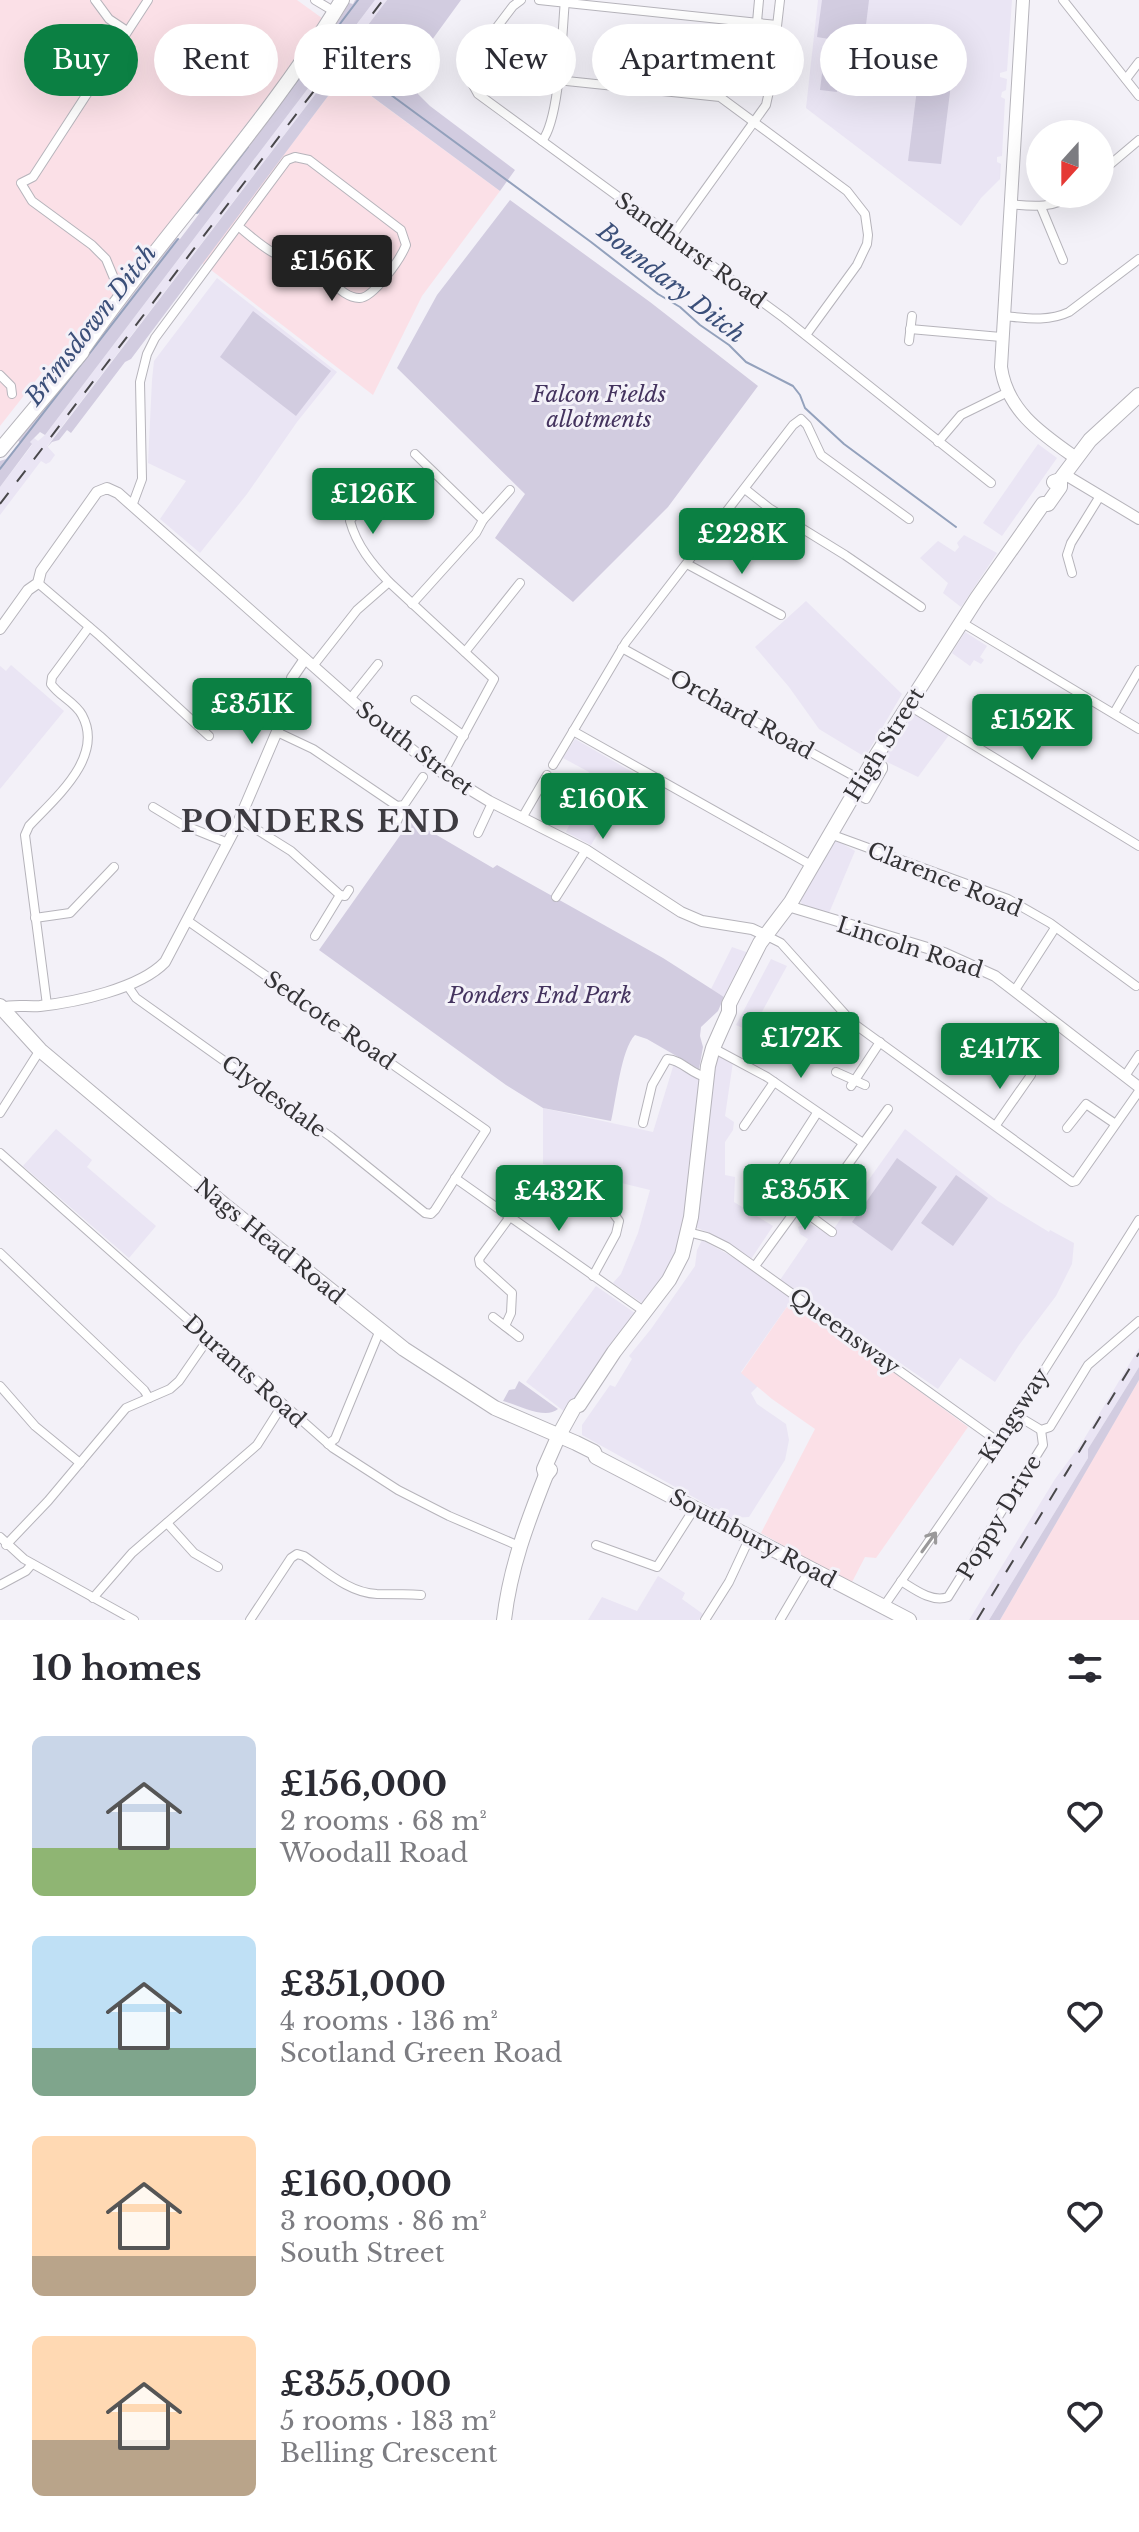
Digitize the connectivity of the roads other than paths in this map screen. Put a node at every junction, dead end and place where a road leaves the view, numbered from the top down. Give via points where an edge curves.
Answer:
1 (95, 0) edge
2 (148, 0) edge
3 (315, 0) edge
4 (521, 0) edge
5 (539, 0) edge
6 (759, 0) edge
7 (780, 0) edge
8 (1023, 0) edge
9 (1063, 0) edge
10 (565, 2) edge
11 (338, 6) edge
12 (757, 22) junction
13 (116, 24) edge
14 (132, 24) edge
15 (563, 24) edge
16 (770, 24) edge
17 (777, 24) edge
18 (1139, 62) edge
19 (1126, 79) junction
20 (576, 82) edge
21 (85, 96) edge
22 (555, 96) edge
23 (768, 96) edge
24 (1139, 96) edge
25 (755, 121) junction
26 (1139, 140) edge
27 (542, 141) junction
28 (1114, 161) edge
29 (1010, 204) junction
30 (1026, 206) edge
31 (1041, 208) edge
32 (238, 226) junction
33 (672, 236) junction
34 (155, 256) junction
35 (1139, 259) edge
36 (1063, 260) dead end
37 (121, 295) junction
38 (912, 316) dead end
39 (1003, 316) junction
40 (910, 329) junction
41 (806, 335) junction
42 (1001, 337) junction
43 (909, 341) dead end
44 (76, 359) junction
45 (0, 375) edge
46 (1008, 392) junction
47 (12, 394) dead end
48 (1139, 395) edge
49 (938, 442) junction
50 (0, 450) edge
51 (415, 454) dead end
52 (1076, 458) junction
53 (1062, 477) junction
54 (991, 483) dead end
55 (373, 488) dead end
56 (745, 489) junction
57 (510, 490) dead end
58 (1100, 496) junction
59 (132, 506) junction
60 (909, 519) dead end
61 (1139, 519) edge
62 (483, 520) junction
63 (687, 564) junction
64 (1072, 573) dead end
65 (389, 582) junction
66 (38, 583) junction
67 (520, 583) dead end
68 (412, 604) junction
69 (921, 607) dead end
70 (781, 615) dead end
71 (961, 622) junction
72 (89, 627) junction
73 (0, 629) edge
74 (622, 648) junction
75 (465, 652) junction
76 (309, 663) junction
77 (374, 667) dead end
78 (1139, 670) edge
79 (350, 699) junction
80 (420, 702) dead end
81 (908, 705) junction
82 (1114, 713) junction
83 (1139, 729) edge
84 (573, 731) junction
85 (277, 732) junction
86 (209, 736) dead end
87 (464, 736) junction
88 (553, 765) dead end
89 (443, 773) junction
90 (547, 775) dead end
91 (423, 777) dead end
92 (857, 786) junction
93 (492, 803) junction
94 (397, 806) junction
95 (153, 807) dead end
96 (191, 811) dead end
97 (522, 818) junction
98 (240, 819) junction
99 (184, 825) junction
100 (395, 825) dead end
101 (478, 833) dead end
102 (829, 833) junction
103 (228, 843) junction
104 (1139, 846) edge
105 (586, 850) junction
106 (811, 865) junction
107 (114, 867) dead end
108 (556, 897) dead end
109 (788, 906) junction
110 (35, 918) junction
111 (188, 921) junction
112 (1055, 928) junction
113 (315, 936) dead end
114 (767, 936) junction
115 (127, 985) junction
116 (1136, 986) dead end
117 (1015, 990) junction
118 (47, 1005) junction
119 (23, 1007) junction
120 (3, 1015) edge
121 (880, 1042) junction
122 (35, 1046) junction
123 (713, 1048) junction
124 (1139, 1055) edge
125 (836, 1072) dead end
126 (1031, 1075) dead end
127 (1125, 1076) junction
128 (706, 1077) junction
129 (774, 1082) junction
130 (853, 1082) junction
131 (865, 1085) dead end
132 (1139, 1089) edge
133 (888, 1109) dead end
134 (0, 1113) edge
135 (817, 1113) junction
136 (643, 1123) dead end
137 (1114, 1123) junction
138 (996, 1125) junction
139 (744, 1126) dead end
140 (1067, 1128) dead end
141 (863, 1143) junction
142 (0, 1153) edge
143 (455, 1178) junction
144 (573, 1187) dead end
145 (798, 1207) junction
146 (811, 1216) junction
147 (509, 1218) junction
148 (1139, 1220) edge
149 (688, 1232) junction
150 (832, 1232) dead end
151 (0, 1253) edge
152 (755, 1266) junction
153 (593, 1276) junction
154 (646, 1312) junction
155 (493, 1317) dead end
156 (1139, 1321) edge
157 (505, 1326) junction
158 (380, 1330) junction
159 (519, 1337) dead end
160 (208, 1339) junction
161 (0, 1386) edge
162 (149, 1398) junction
163 (283, 1404) junction
164 (1016, 1415) junction
165 (1041, 1430) junction
166 (560, 1440) junction
167 (996, 1440) junction
168 (328, 1444) junction
169 (80, 1463) junction
170 (694, 1509) junction
171 (167, 1523) junction
172 (750, 1537) junction
173 (3, 1541) edge
174 (596, 1545) dead end
175 (519, 1546) junction
176 (32, 1564) junction
177 (218, 1567) dead end
178 (810, 1569) junction
179 (901, 1581) junction
180 (0, 1585) edge
181 (421, 1595) dead end
182 (93, 1598) junction
183 (884, 1606) junction
184 (134, 1620) edge
185 (250, 1620) edge
186 (504, 1620) edge
187 (705, 1620) edge
188 (780, 1620) edge
189 (909, 1620) edge

1 - 13 street
2 - 14 street
3 - 11 street
4 - 27 street, Sandhurst Road via 472,60 469,78 478,94
5 - 10 street
6 - 12 street
7 - 17 street
8 - 29 main road
9 - 19 street
10 - 12 street
10 - 15 street
11 - 34 main road via 302,63
12 - 16 street
18 - 19 street
19 - 24 street
20 - 25 street via 720,97
21 - 37 street via 33,177 21,183 32,201 106,259
22 - 27 street
23 - 25 street
25 - 33 street
25 - 41 street via 847,191 867,222 861,259
26 - 28 street
27 - 33 street, Sandhurst Road
29 - 30 street
29 - 39 main road
31 - 36 street
32 - 32 street via 269,250 361,299 371,295 406,245 401,230 301,157 287,160
32 - 59 street via 147,354 140,382 142,479
33 - 41 street, Sandhurst Road
34 - 37 main road
34 - 44 main road
35 - 39 street via 1060,317
37 - 44 main road
38 - 40 street
39 - 42 main road
40 - 42 street
40 - 43 street
41 - 49 street, Sandhurst Road
42 - 46 main road
44 - 50 main road
45 - 47 street
46 - 49 street via 961,415
46 - 52 main road via 1028,421
48 - 52 main road, High Street
49 - 54 street, Sandhurst Road
51 - 62 street
52 - 53 main road, High Street
53 - 58 street
53 - 71 main road, High Street via 1040,499 1043,504
55 - 65 street via 350,521 354,536
56 - 60 street via 801,419 821,455
56 - 63 street
56 - 69 street
57 - 62 street
58 - 61 street
58 - 64 street via 1071,543 1067,555
59 - 66 street, South Street via 101,489 41,571
59 - 76 street, South Street
62 - 68 street
63 - 70 street
63 - 74 street
65 - 68 street
65 - 76 street
66 - 72 street
66 - 73 street
67 - 75 street
68 - 75 street
71 - 81 main road, High Street
71 - 82 street
72 - 86 street
72 - 110 street via 51,680 83,716 86,740 76,774 25,835
74 - 84 street
74 - 92 street, Orchard Road
75 - 87 street via 494,679
76 - 79 street, South Street
76 - 85 street via 293,677
77 - 79 street
78 - 82 street
79 - 89 street, South Street
80 - 87 street
81 - 92 main road, High Street
81 - 104 street
82 - 83 street
84 - 88 street
84 - 106 street
85 - 94 street via 313,749
85 - 98 street
87 - 89 street
89 - 93 street, South Street
90 - 97 street
91 - 94 street via 404,805
92 - 102 main road, High Street
93 - 97 street, South Street
93 - 101 street
94 - 100 street via 401,813
95 - 99 street
96 - 99 street
97 - 105 street, South Street
98 - 103 street
98 - 113 street via 345,892
99 - 103 street
102 - 106 main road, High Street
102 - 112 street, Clarence Road via 1008,899
103 - 111 street
105 - 108 street
105 - 114 street, South Street via 692,918
106 - 109 main road, High Street
107 - 110 street via 70,913
109 - 114 main road, High Street
109 - 117 street, Lincoln Road via 944,953
110 - 118 street
111 - 115 street via 157,971
111 - 143 street, Sedcote Road via 486,1130
112 - 116 street, Clarence Road
112 - 117 street
114 - 121 street via 788,951 840,1011
114 - 123 main road, High Street via 729,1004
115 - 118 street
115 - 143 street, Clydesdale via 136,998 331,1137 420,1210 431,1214
117 - 127 street, Lincoln Road
118 - 119 street
119 - 120 street via 13,1017
119 - 120 street via 7,1006
120 - 122 main road, Nags Head Road
121 - 130 street
121 - 138 street
122 - 134 street via 31,1063
122 - 158 main road, Nags Head Road
123 - 128 main road, High Street
123 - 129 street
124 - 127 street
125 - 130 street
126 - 138 street
127 - 132 street, Lincoln Road
128 - 136 street via 667,1059 652,1085
128 - 149 main road, High Street
129 - 135 street
129 - 139 street
130 - 131 street
132 - 137 street
133 - 141 street
135 - 141 street
135 - 145 street via 770,1184
137 - 138 street via 1074,1182
137 - 140 street via 1086,1104
141 - 146 street
142 - 160 street, Durants Road
143 - 147 street
144 - 153 street via 611,1210 619,1221
145 - 146 street
145 - 152 street
146 - 150 street
147 - 153 street
147 - 157 street via 479,1259 512,1293
148 - 164 street, Kingsway
149 - 152 street, Queensway via 713,1240
149 - 154 main road, High Street via 679,1264
151 - 162 street
152 - 167 street, Queensway
153 - 154 street
154 - 166 main road, High Street via 614,1352
155 - 157 street
156 - 165 street via 1088,1365 1050,1427
157 - 159 street
158 - 166 main road, Nags Head Road via 450,1381
158 - 168 street via 335,1439
160 - 162 street via 179,1381
160 - 163 street, Durants Road
161 - 169 street via 35,1426
162 - 169 street via 126,1408
163 - 168 street, Durants Road
163 - 171 street via 257,1445
164 - 165 street
164 - 167 street, Kingsway
165 - 179 street, Poppy Drive via 1043,1445 948,1597 932,1598
166 - 170 main road, Southbury Road via 594,1452
166 - 175 main road, High Street
179 -> 167 street, Kingsway
168 - 175 street, Durants Road via 449,1516
169 - 173 street
170 - 172 main road, Southbury Road
170 - 174 street via 657,1567
171 - 177 street via 194,1553
171 - 182 street
172 - 178 main road, Southbury Road
172 - 187 street
173 - 176 street
175 - 186 main road, High Street
176 - 180 street
176 - 182 street
178 - 183 main road, Southbury Road
178 - 188 street
179 - 183 street, Kingsway
181 - 185 street via 360,1591 297,1554
182 - 184 street
183 - 189 main road, Southbury Road

